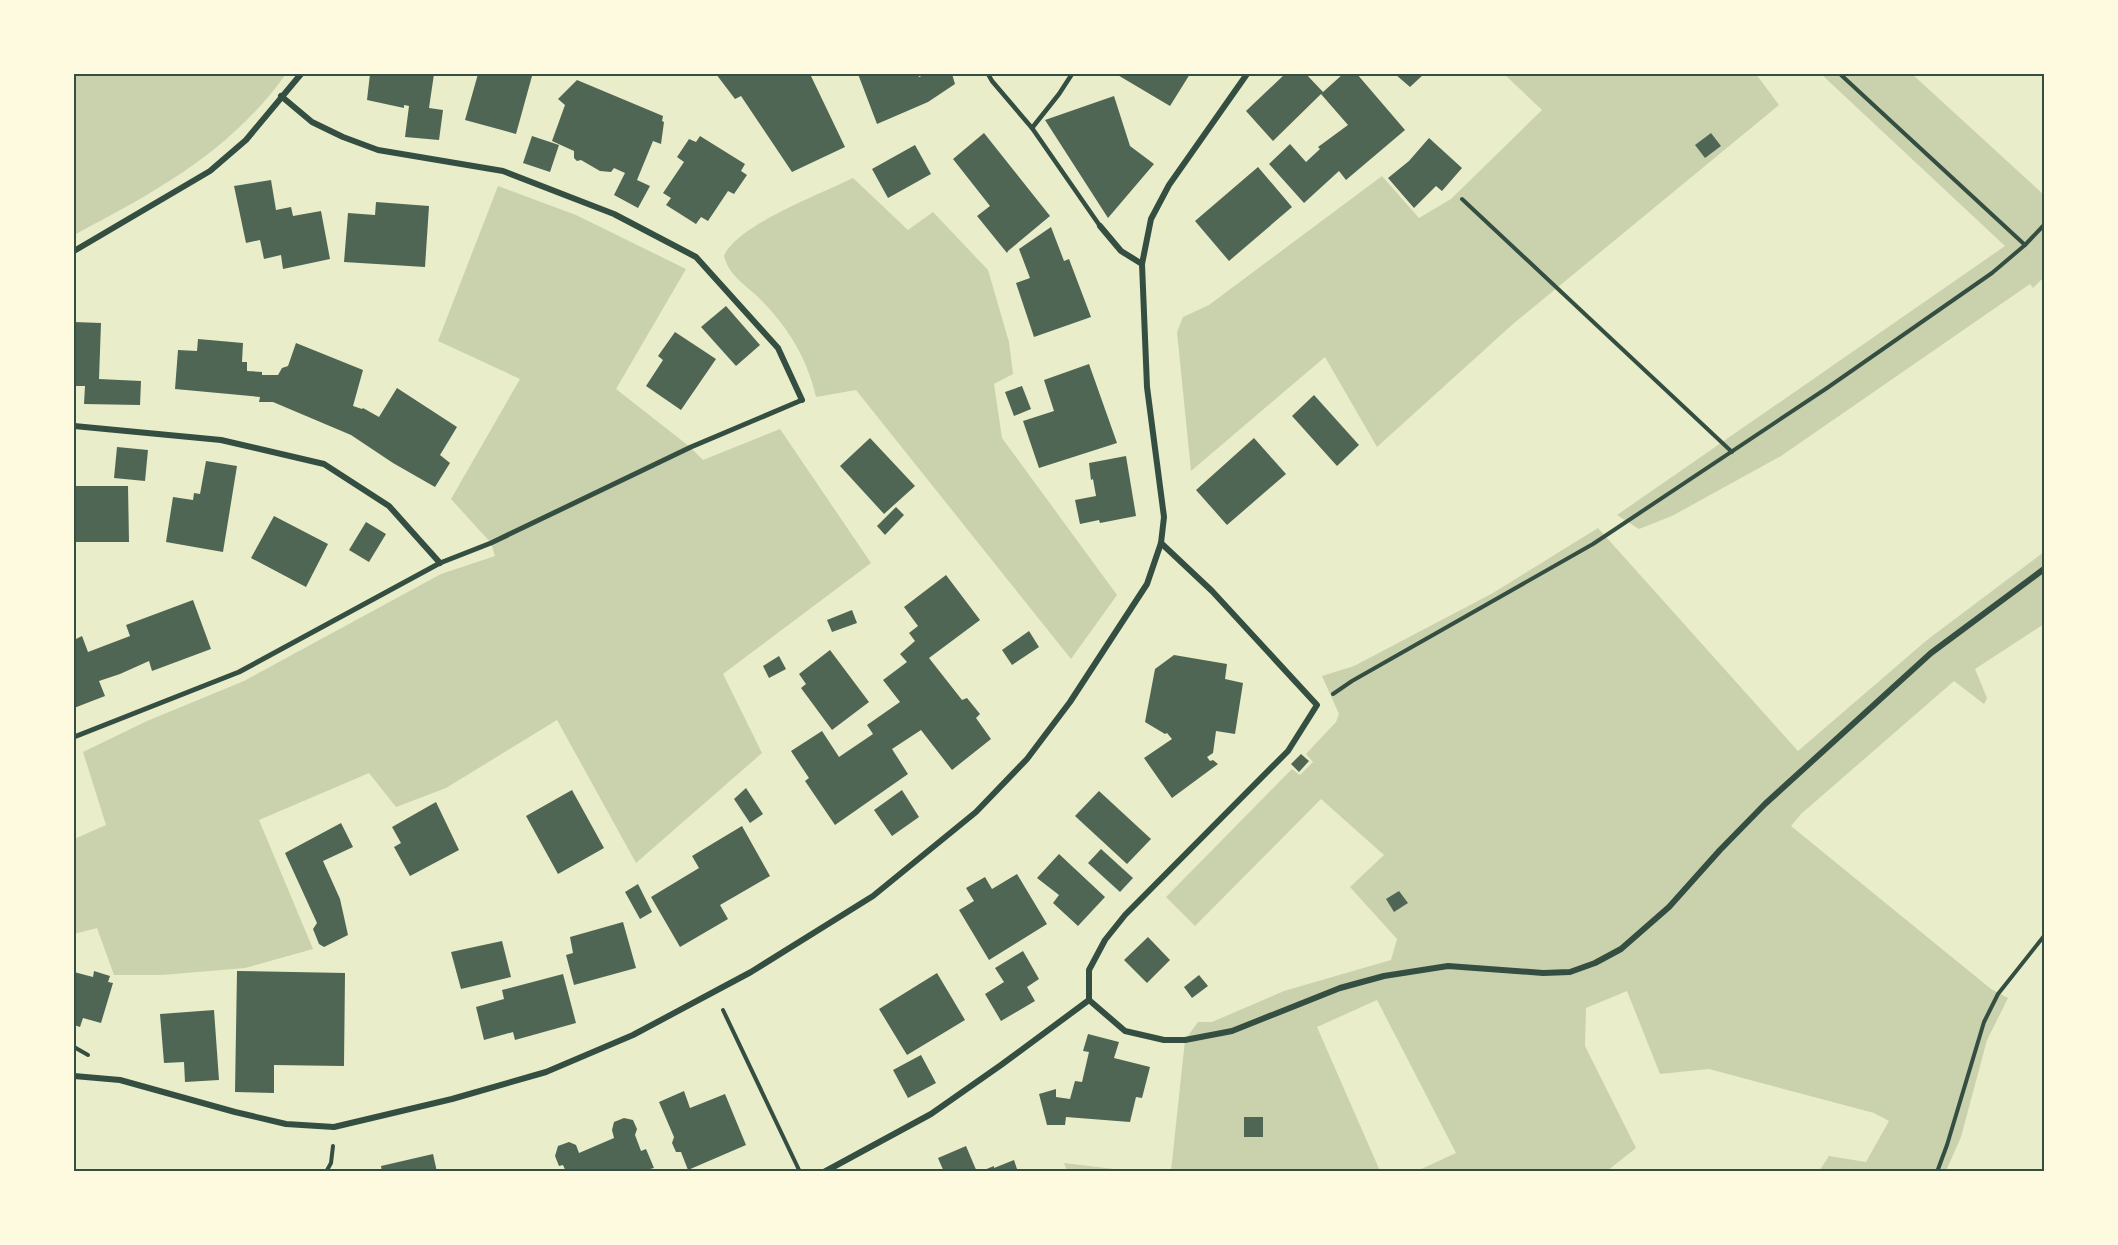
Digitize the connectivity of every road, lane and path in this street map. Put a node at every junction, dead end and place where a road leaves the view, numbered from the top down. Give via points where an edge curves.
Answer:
1 (301, 74) edge
2 (988, 74) edge
3 (1072, 74) edge
4 (1247, 74) edge
5 (1840, 74) edge
6 (281, 96) junction
7 (1032, 128) junction
8 (1462, 199) dead end
9 (2044, 225) edge
10 (1100, 226) joint
11 (2025, 245) junction
12 (74, 251) edge
13 (1142, 264) junction
14 (802, 399) joint
15 (74, 426) edge
16 (1732, 452) junction
17 (1161, 543) junction
18 (440, 563) junction
19 (2044, 569) edge
20 (1317, 705) junction
21 (74, 737) edge
22 (2044, 936) edge
23 (714, 991) junction
24 (1089, 1000) junction
25 (74, 1076) edge
26 (800, 1172) edge
27 (824, 1172) edge
28 (1937, 1172) edge

1 - 6 street
2 - 7 lane
3 - 7 lane
4 - 13 street via 1169,185 1150,219
5 - 11 path
6 - 12 street via 246,140 210,171
6 - 14 street via 312,122 343,137 378,150 504,171 614,214 696,257 778,348
7 - 10 lane
8 - 16 path
9 - 11 path
10 - 13 street via 1121,251
11 - 16 path via 1992,273
13 - 17 street via 1147,387 1164,517
14 - 18 street
15 - 18 street via 221,440 324,464 389,506
16 - 20 path via 1593,544 1352,681
17 - 20 street via 1212,591
17 - 23 street via 1148,584 1070,702 1027,759 976,812 873,896
18 - 21 street via 239,672
19 - 24 street via 1931,653 1765,804 1669,907 1621,949 1596,963 1570,972 1448,966 1384,976 1340,988 1232,1031 1185,1040 1164,1040 1125,1030
20 - 24 street via 1288,751 1125,915 1089,970
22 - 28 path via 1998,994 1984,1022
23 - 25 street via 633,1035 546,1072 334,1127 286,1124 120,1080
23 - 26 path
24 - 27 street via 931,1114

